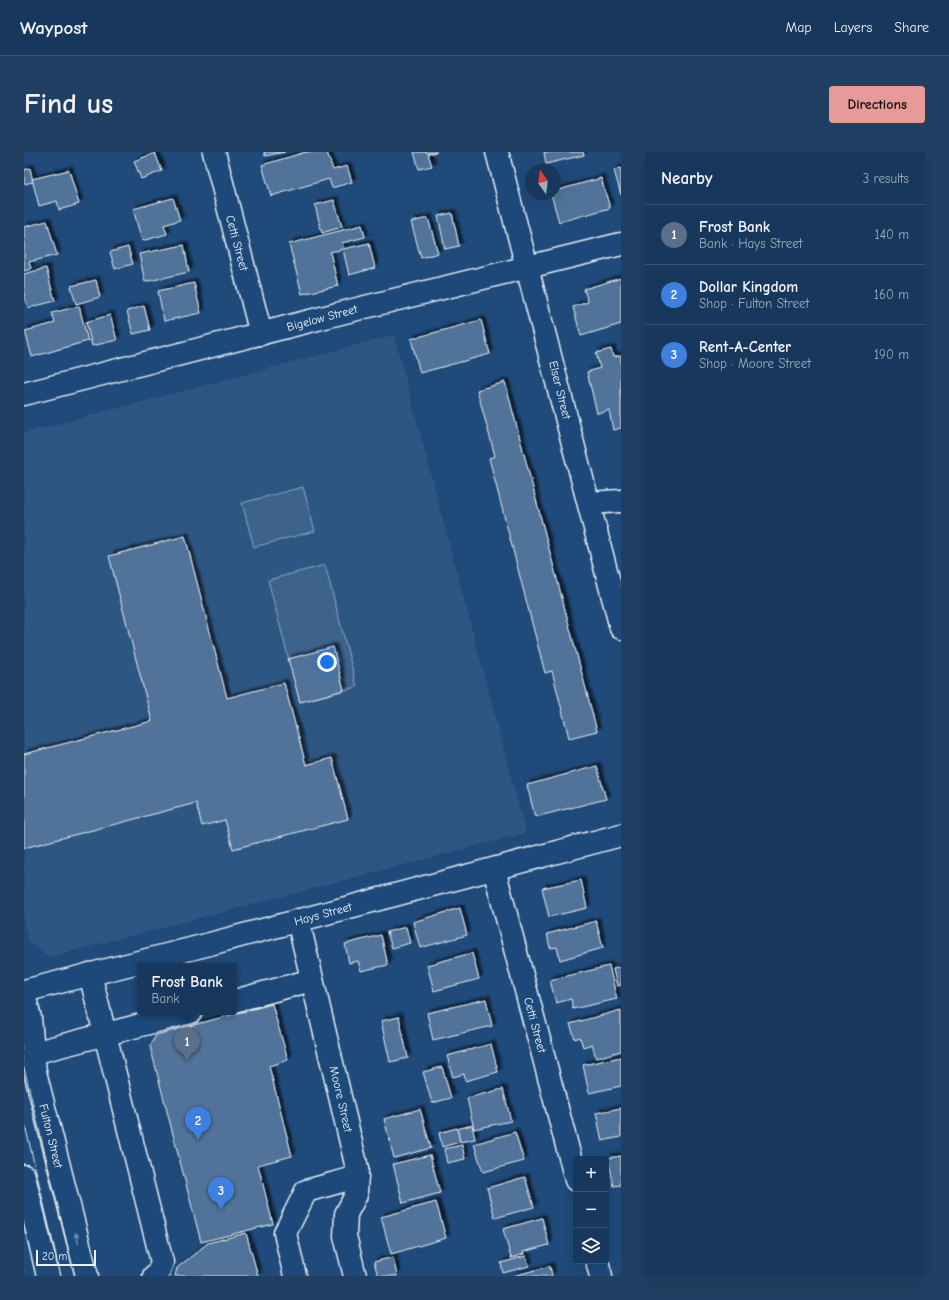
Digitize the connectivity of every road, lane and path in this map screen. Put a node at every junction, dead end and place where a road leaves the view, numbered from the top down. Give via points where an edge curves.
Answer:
1 (214, 152) edge
2 (497, 152) edge
3 (621, 244) edge
4 (528, 267) junction
5 (261, 334) junction
6 (24, 394) edge
7 (621, 501) edge
8 (589, 503) junction
9 (617, 591) edge
10 (621, 628) edge
11 (621, 836) edge
12 (494, 869) junction
13 (298, 920) junction
14 (90, 974) junction
15 (312, 980) junction
16 (24, 991) edge
17 (24, 994) edge
18 (237, 1000) edge
19 (179, 1015) edge
20 (105, 1034) junction
21 (33, 1053) junction
22 (573, 1169) edge
23 (24, 1176) edge
24 (357, 1177) junction
25 (598, 1264) edge
26 (48, 1276) edge
27 (87, 1276) edge
28 (154, 1276) edge
29 (295, 1276) edge
30 (355, 1276) edge
31 (601, 1276) edge

1 - 5 street, Cetti Street
2 - 4 street, Elser Street
3 - 4 street, Bigelow Street
4 - 5 street, Bigelow Street
4 - 8 street, Elser Street
5 - 6 street, Bigelow Street
7 - 8 street
8 - 9 street, Elser Street
9 - 10 street, Elser Street
11 - 12 street, Hays Street
12 - 13 street, Hays Street
12 - 22 street, Cetti Street
13 - 14 street, Hays Street
13 - 15 street, Moore Street
14 - 16 street, Hays Street
14 - 20 street
15 - 18 street
15 - 24 street, Moore Street via 357,1168
17 - 21 street, Fulton Street via 30,1018
19 - 20 street
20 - 21 street
20 - 28 street via 162,1262
27 -> 21 street, Fulton Street via 35,1072
23 - 26 street
24 - 29 street via 306,1191 284,1233
24 - 30 street, Moore Street via 356,1195 346,1214 345,1236
25 - 31 street

